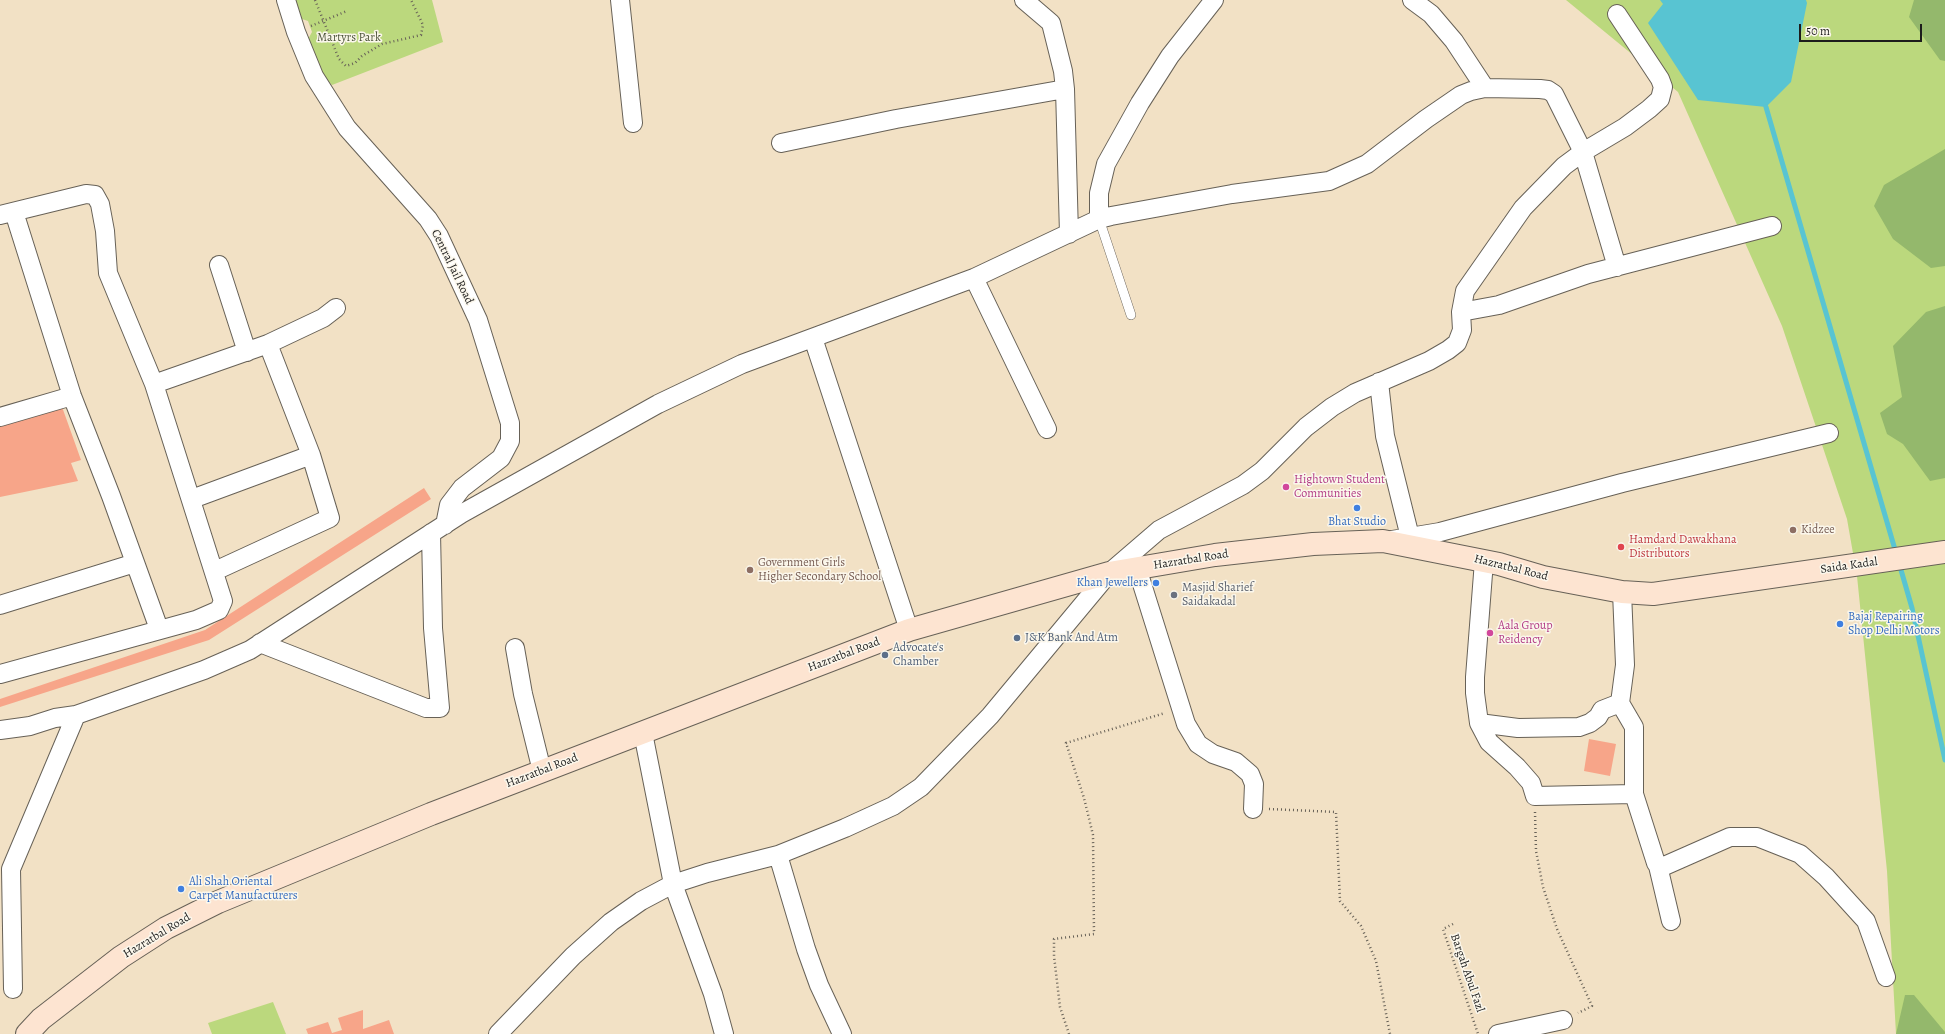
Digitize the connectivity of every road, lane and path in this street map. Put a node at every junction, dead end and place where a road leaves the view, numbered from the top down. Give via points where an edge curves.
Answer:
1 (286, 0) edge
2 (315, 0) edge
3 (411, 0) edge
4 (620, 0) edge
5 (1024, 0) edge
6 (1214, 0) edge
7 (1412, 0) edge
8 (347, 11) dead end
9 (1617, 14) dead end
10 (323, 21) junction
11 (296, 32) junction
12 (1485, 88) junction
13 (1065, 89) junction
14 (633, 123) dead end
15 (781, 143) dead end
16 (1583, 152) junction
17 (7, 214) edge
18 (1099, 219) junction
19 (1772, 226) dead end
20 (1068, 234) junction
21 (219, 266) dead end
22 (1617, 267) junction
23 (974, 278) junction
24 (336, 308) dead end
25 (1461, 312) junction
26 (1131, 314) dead end
27 (813, 338) junction
28 (268, 344) junction
29 (248, 352) junction
30 (1379, 382) junction
31 (154, 384) junction
32 (72, 396) junction
33 (0, 417) edge
34 (1047, 429) dead end
35 (1829, 433) dead end
36 (311, 455) junction
37 (192, 499) junction
38 (438, 529) junction
39 (1410, 537) junction
40 (1383, 541) junction
41 (1945, 552) edge
42 (1484, 561) junction
43 (135, 563) junction
44 (1137, 568) junction
45 (215, 571) junction
46 (1109, 573) junction
47 (1754, 580) joint
48 (1622, 592) junction
49 (0, 604) edge
50 (159, 629) junction
51 (909, 630) junction
52 (260, 643) junction
53 (515, 648) dead end
54 (0, 674) edge
55 (1620, 703) junction
56 (1181, 709) junction
57 (76, 715) junction
58 (1479, 722) junction
59 (0, 730) edge
60 (643, 733) junction
61 (542, 771) junction
62 (1634, 794) junction
63 (1535, 796) junction
64 (1253, 809) joint
65 (778, 855) junction
66 (1658, 866) junction
67 (672, 884) junction
68 (1671, 921) dead end
69 (1453, 924) dead end
70 (1886, 977) dead end
71 (13, 989) dead end
72 (1563, 1020) joint
73 (27, 1034) edge
74 (498, 1034) edge
75 (724, 1034) edge
76 (842, 1034) edge
77 (1069, 1034) edge
78 (1390, 1034) edge
79 (1478, 1034) edge
80 (1498, 1034) edge

1 - 11 street, Central Jail Road
2 - 10 path
3 - 10 path via 423,25 422,34 382,44 348,66 340,59
4 - 14 street
5 - 13 street via 1047,18 1054,28
6 - 18 street via 1170,56 1106,164 1099,193
7 - 12 street via 1431,14 1454,41
8 - 10 path
9 - 16 street via 1660,79 1663,92 1650,109
10 - 11 path
11 - 38 street, Central Jail Road via 314,76 347,128 428,219 439,236 478,320 510,423 510,441 501,458 462,488 449,505
12 - 16 street via 1548,90 1557,99
12 - 18 street via 1461,95 1367,164 1329,181 1232,194
13 - 15 street
13 - 20 street
16 - 22 street
16 - 25 street via 1564,166 1523,208 1465,291
17 - 31 street via 80,195 94,196 100,204 103,217 108,273
17 - 32 street
18 - 20 street
18 - 26 lane
19 - 22 street
20 - 23 street
21 - 29 street
22 - 25 street via 1588,274 1499,305
23 - 27 street
23 - 34 street
24 - 28 street via 323,318
25 - 30 street via 1461,336 1448,350
27 - 38 street via 742,364 658,404 534,472
27 - 51 street
28 - 29 street
28 - 36 street
29 - 31 street
30 - 39 street via 1385,436
30 - 46 street via 1338,404 1306,427 1262,471 1243,485 1159,530
31 - 37 street
32 - 33 street
32 - 43 street
35 - 39 street via 1622,483 1440,532
36 - 37 street
36 - 45 street via 330,518
37 - 45 street
38 - 52 street
38 - 52 street, Central Jail Road via 433,628 441,713
39 - 40 street
40 - 42 main road, Hazratbal Road
40 - 44 main road, Hazratbal Road via 1305,544
41 - 47 main road, Saida Kadal
42 - 48 main road, Hazratbal Road
42 - 58 street via 1475,677
43 - 49 street
43 - 50 street
44 - 46 main road, Hazratbal Road
44 - 56 street
45 - 50 street via 223,595 219,610 196,620
46 - 51 main road, Hazratbal Road
46 - 65 street via 990,716 921,786 893,806
47 - 48 main road, Hazratbal Road via 1653,594
48 - 55 street via 1624,665
50 - 54 street
51 - 60 main road, Hazratbal Road
52 - 57 street via 204,670
53 - 61 street via 522,694
55 - 58 street via 1602,710 1590,723 1578,727 1518,728
55 - 62 street via 1634,727
56 - 64 street via 1186,724 1198,744 1213,754 1236,762 1250,774 1254,784
56 - 77 path via 1066,743 1093,835 1094,911 1094,934 1054,939 1060,1007
57 - 59 street
57 - 71 street via 11,869
58 - 63 street via 1489,742 1531,783
60 - 61 main road, Hazratbal Road
60 - 67 street
61 - 73 main road, Hazratbal Road via 218,902 166,928 121,957 41,1019
62 - 63 street
62 - 66 street
63 - 72 path via 1536,851 1543,887 1557,929 1592,1006
64 - 78 path via 1336,812 1340,901 1361,926 1376,961
65 - 67 street
65 - 76 street via 806,949 819,985
66 - 68 street
66 - 70 street via 1662,867 1730,837 1757,837 1800,854 1826,877 1866,921
67 - 74 street via 611,922 573,956
67 - 75 street via 713,994
69 - 79 path, Bargah Abul Fazl via 1443,929
72 - 80 street

